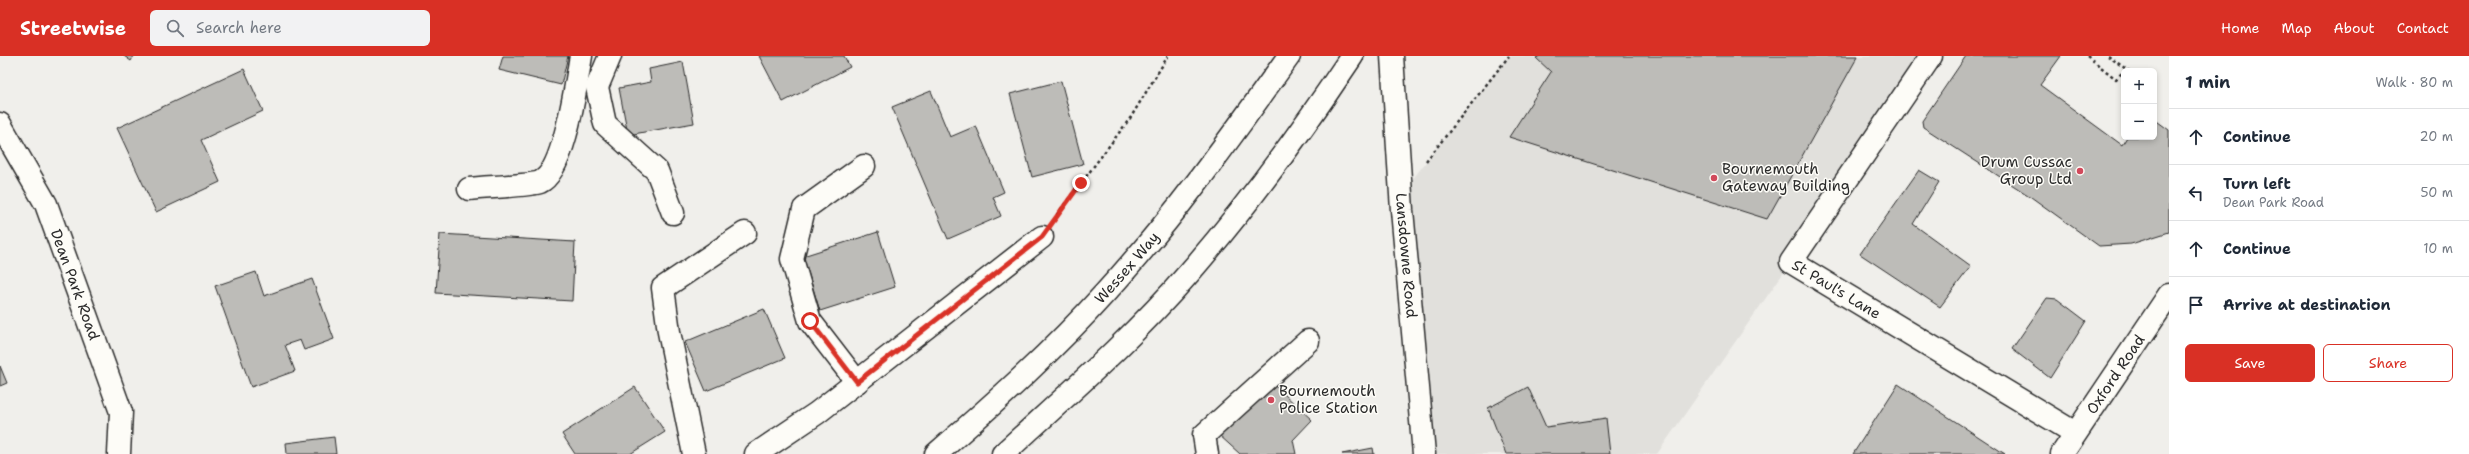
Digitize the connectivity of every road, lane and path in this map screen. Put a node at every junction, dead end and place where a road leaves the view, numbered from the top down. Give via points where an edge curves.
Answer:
1 (581, 56) edge
2 (610, 56) edge
3 (1168, 56) edge
4 (1289, 56) edge
5 (1352, 56) edge
6 (1392, 56) edge
7 (1509, 56) edge
8 (1931, 56) edge
9 (2087, 56) edge
10 (2108, 56) edge
11 (2122, 68) edge
12 (2121, 75) edge
13 (0, 124) edge
14 (864, 166) dead end
15 (469, 189) dead end
16 (1401, 194) junction
17 (672, 213) dead end
18 (745, 233) dead end
19 (1042, 237) joint
20 (2169, 295) edge
21 (1308, 341) dead end
22 (857, 382) junction
23 (2075, 433) junction
24 (119, 454) edge
25 (694, 454) edge
26 (756, 454) edge
27 (936, 454) edge
28 (1003, 454) edge
29 (1207, 454) edge
30 (1424, 454) edge
31 (2062, 454) edge

1 - 15 main road via 564,143 554,169 540,182
2 - 17 main road via 597,87 605,124 657,171
3 - 19 path via 1131,118
4 - 27 main road, Wessex Way via 1173,213 1106,293 1048,354
5 - 28 main road via 1307,123 1189,274
6 - 16 main road, Lansdowne Road
7 - 16 path
8 - 23 main road, St Paul's Lane via 1791,262
9 - 12 path via 2116,79
10 - 11 path
13 - 24 main road, Dean Park Road via 46,204 121,412
14 - 22 main road via 804,209 792,259 810,321
16 - 30 main road, Lansdowne Road
18 - 25 main road via 663,288 669,332
19 - 22 main road
20 - 23 main road, Oxford Road
21 - 29 main road via 1204,435
22 - 26 main road via 817,413
23 - 31 main road, Oxford Road

